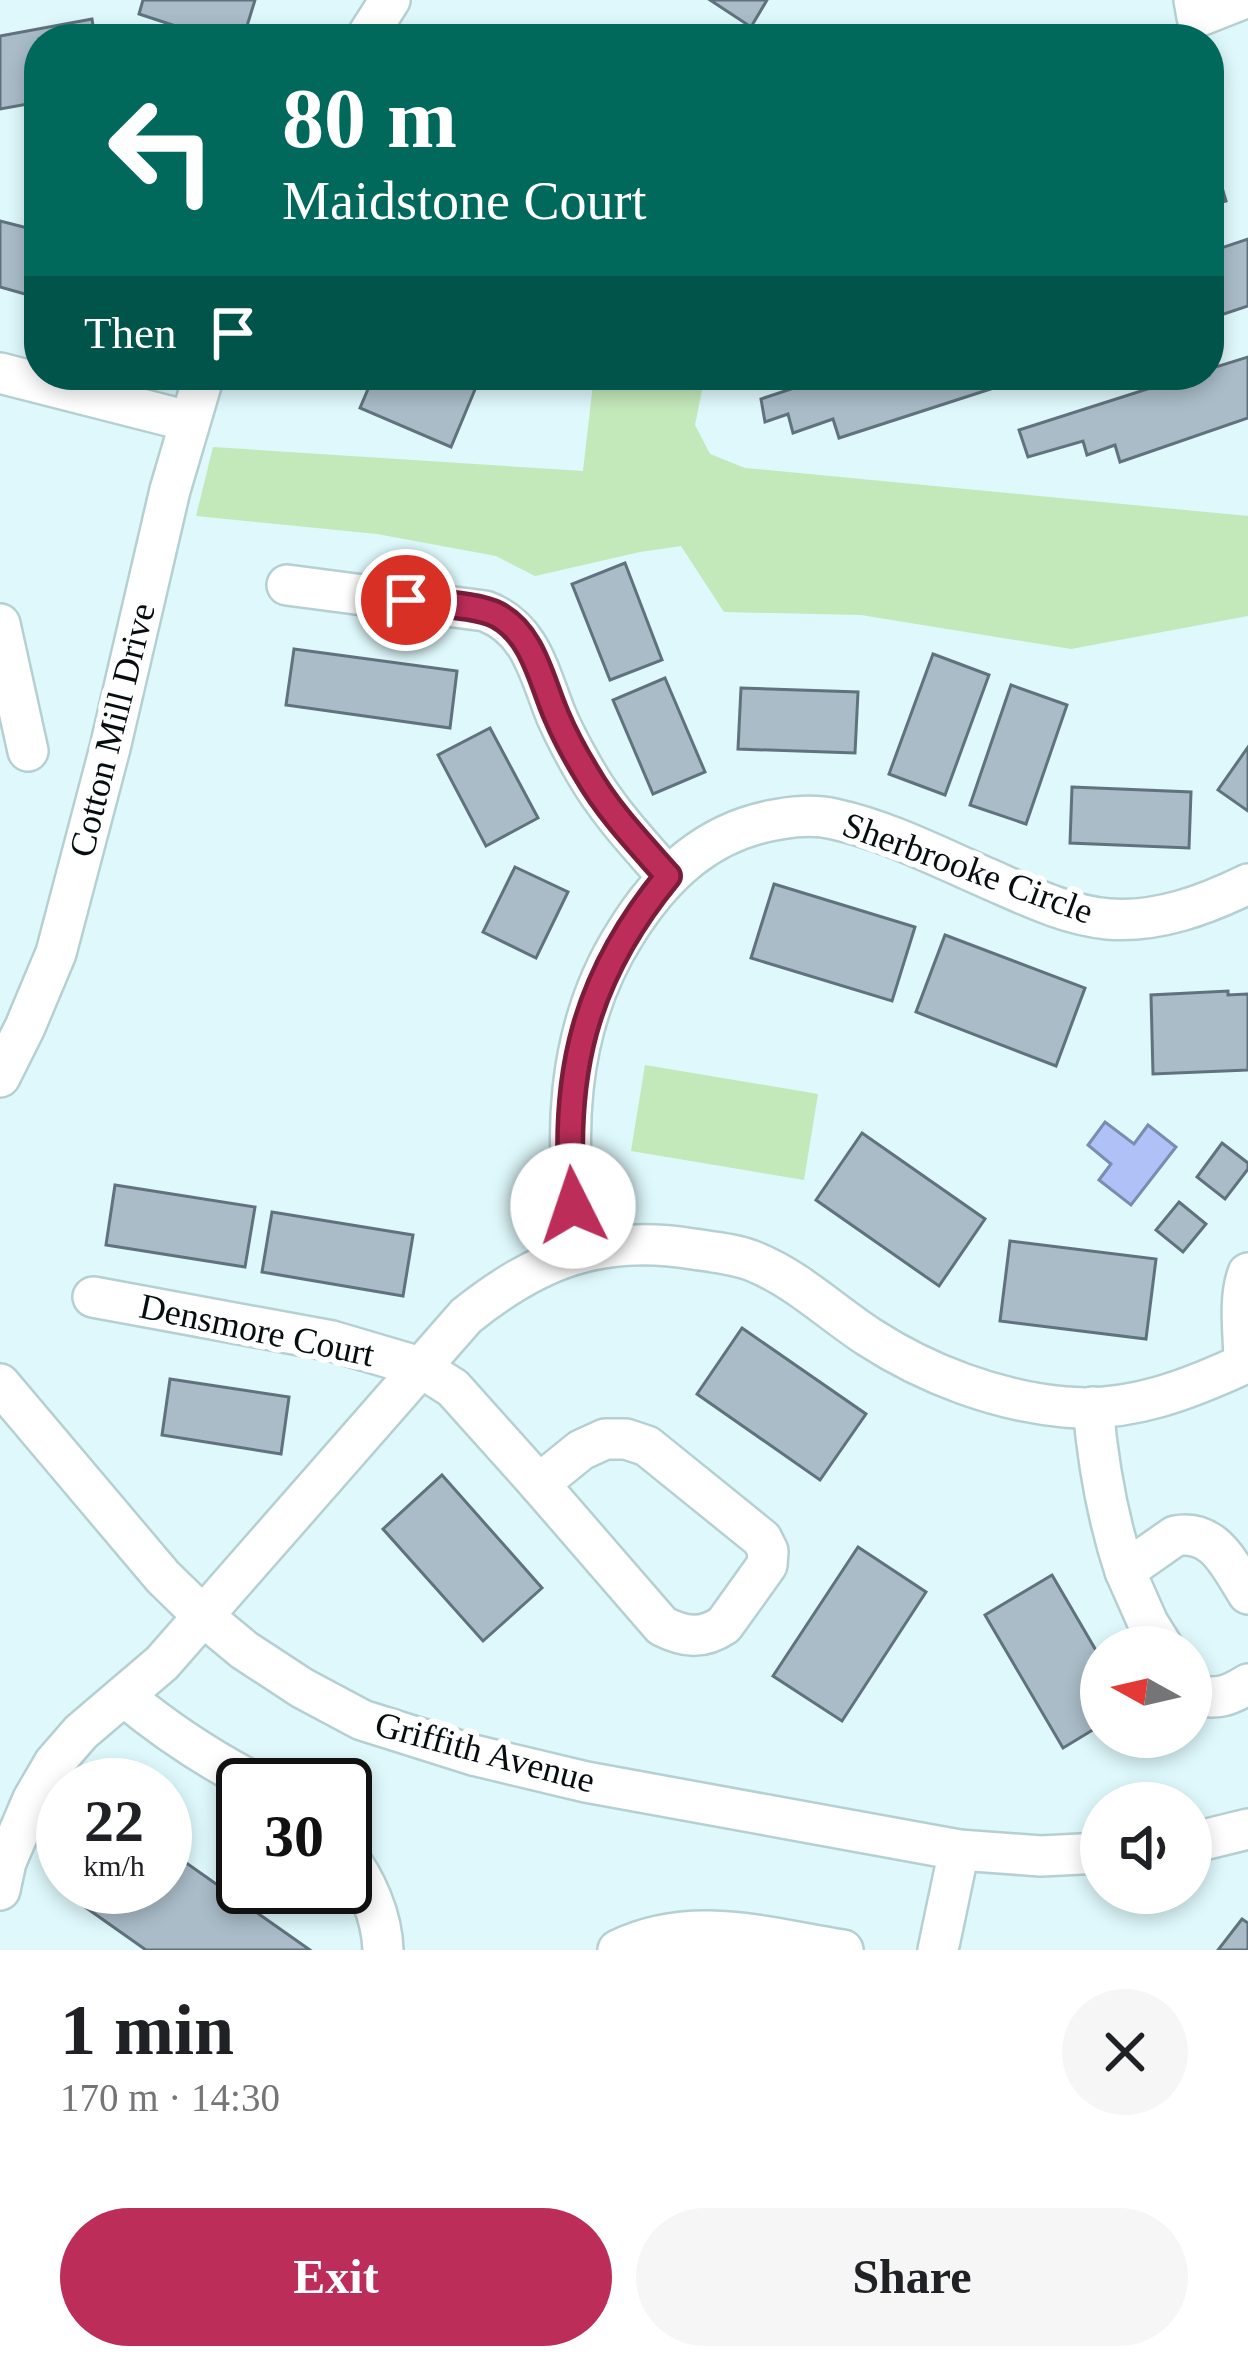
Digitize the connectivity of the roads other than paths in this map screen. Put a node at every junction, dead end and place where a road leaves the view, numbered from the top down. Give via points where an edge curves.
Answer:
1 (1240, 0) edge
2 (1196, 9) edge
3 (67, 390) edge
4 (199, 390) edge
5 (188, 421) junction
6 (287, 585) dead end
7 (0, 624) edge
8 (28, 751) dead end
9 (668, 876) junction
10 (1248, 884) edge
11 (0, 1077) edge
12 (582, 1251) junction
13 (1248, 1274) edge
14 (93, 1297) dead end
15 (1246, 1363) edge
16 (420, 1367) junction
17 (0, 1384) edge
18 (1093, 1408) junction
19 (539, 1484) junction
20 (1125, 1571) junction
21 (1248, 1594) edge
22 (203, 1616) junction
23 (1150, 1626) edge
24 (1248, 1684) edge
25 (124, 1696) junction
26 (1212, 1699) edge
27 (216, 1763) edge
28 (1248, 1829) edge
29 (1212, 1838) edge
30 (959, 1850) junction
31 (1080, 1854) edge
32 (0, 1890) edge
33 (372, 1902) edge
34 (383, 1950) edge
35 (618, 1950) edge
36 (843, 1950) edge
37 (938, 1950) edge

1 - 2 street
3 - 5 street
4 - 5 street, Cotton Mill Drive
5 - 11 street, Cotton Mill Drive via 56,953
6 - 9 street via 485,611 516,629 588,776
7 - 8 street
9 - 10 street, Sherbrooke Circle via 727,833 800,816 870,830 1062,910 1109,919 1188,909
9 - 12 street, Sherbrooke Circle via 618,945 579,1046 569,1160
12 - 16 street via 501,1288
12 - 18 street via 676,1246 757,1263 922,1366 1022,1400
13 - 15 street
14 - 16 street, Densmore Court via 332,1341
15 - 18 street via 1144,1402
16 - 19 street via 453,1388
16 - 22 street
17 - 22 street, Griffith Avenue
18 - 20 street via 1099,1470
19 - 19 street via 662,1626 682,1636 724,1624 767,1565 762,1539 647,1446 626,1438 581,1450
20 - 21 street via 1175,1536 1202,1536
20 - 23 street
22 - 25 street
22 - 30 street, Griffith Avenue via 263,1663 362,1720 473,1755
24 - 26 street
25 - 27 street
25 - 32 street via 54,1763
28 - 29 street
30 - 31 street, Griffith Avenue
30 - 37 street
33 - 34 street
35 - 36 street via 676,1930 713,1929

